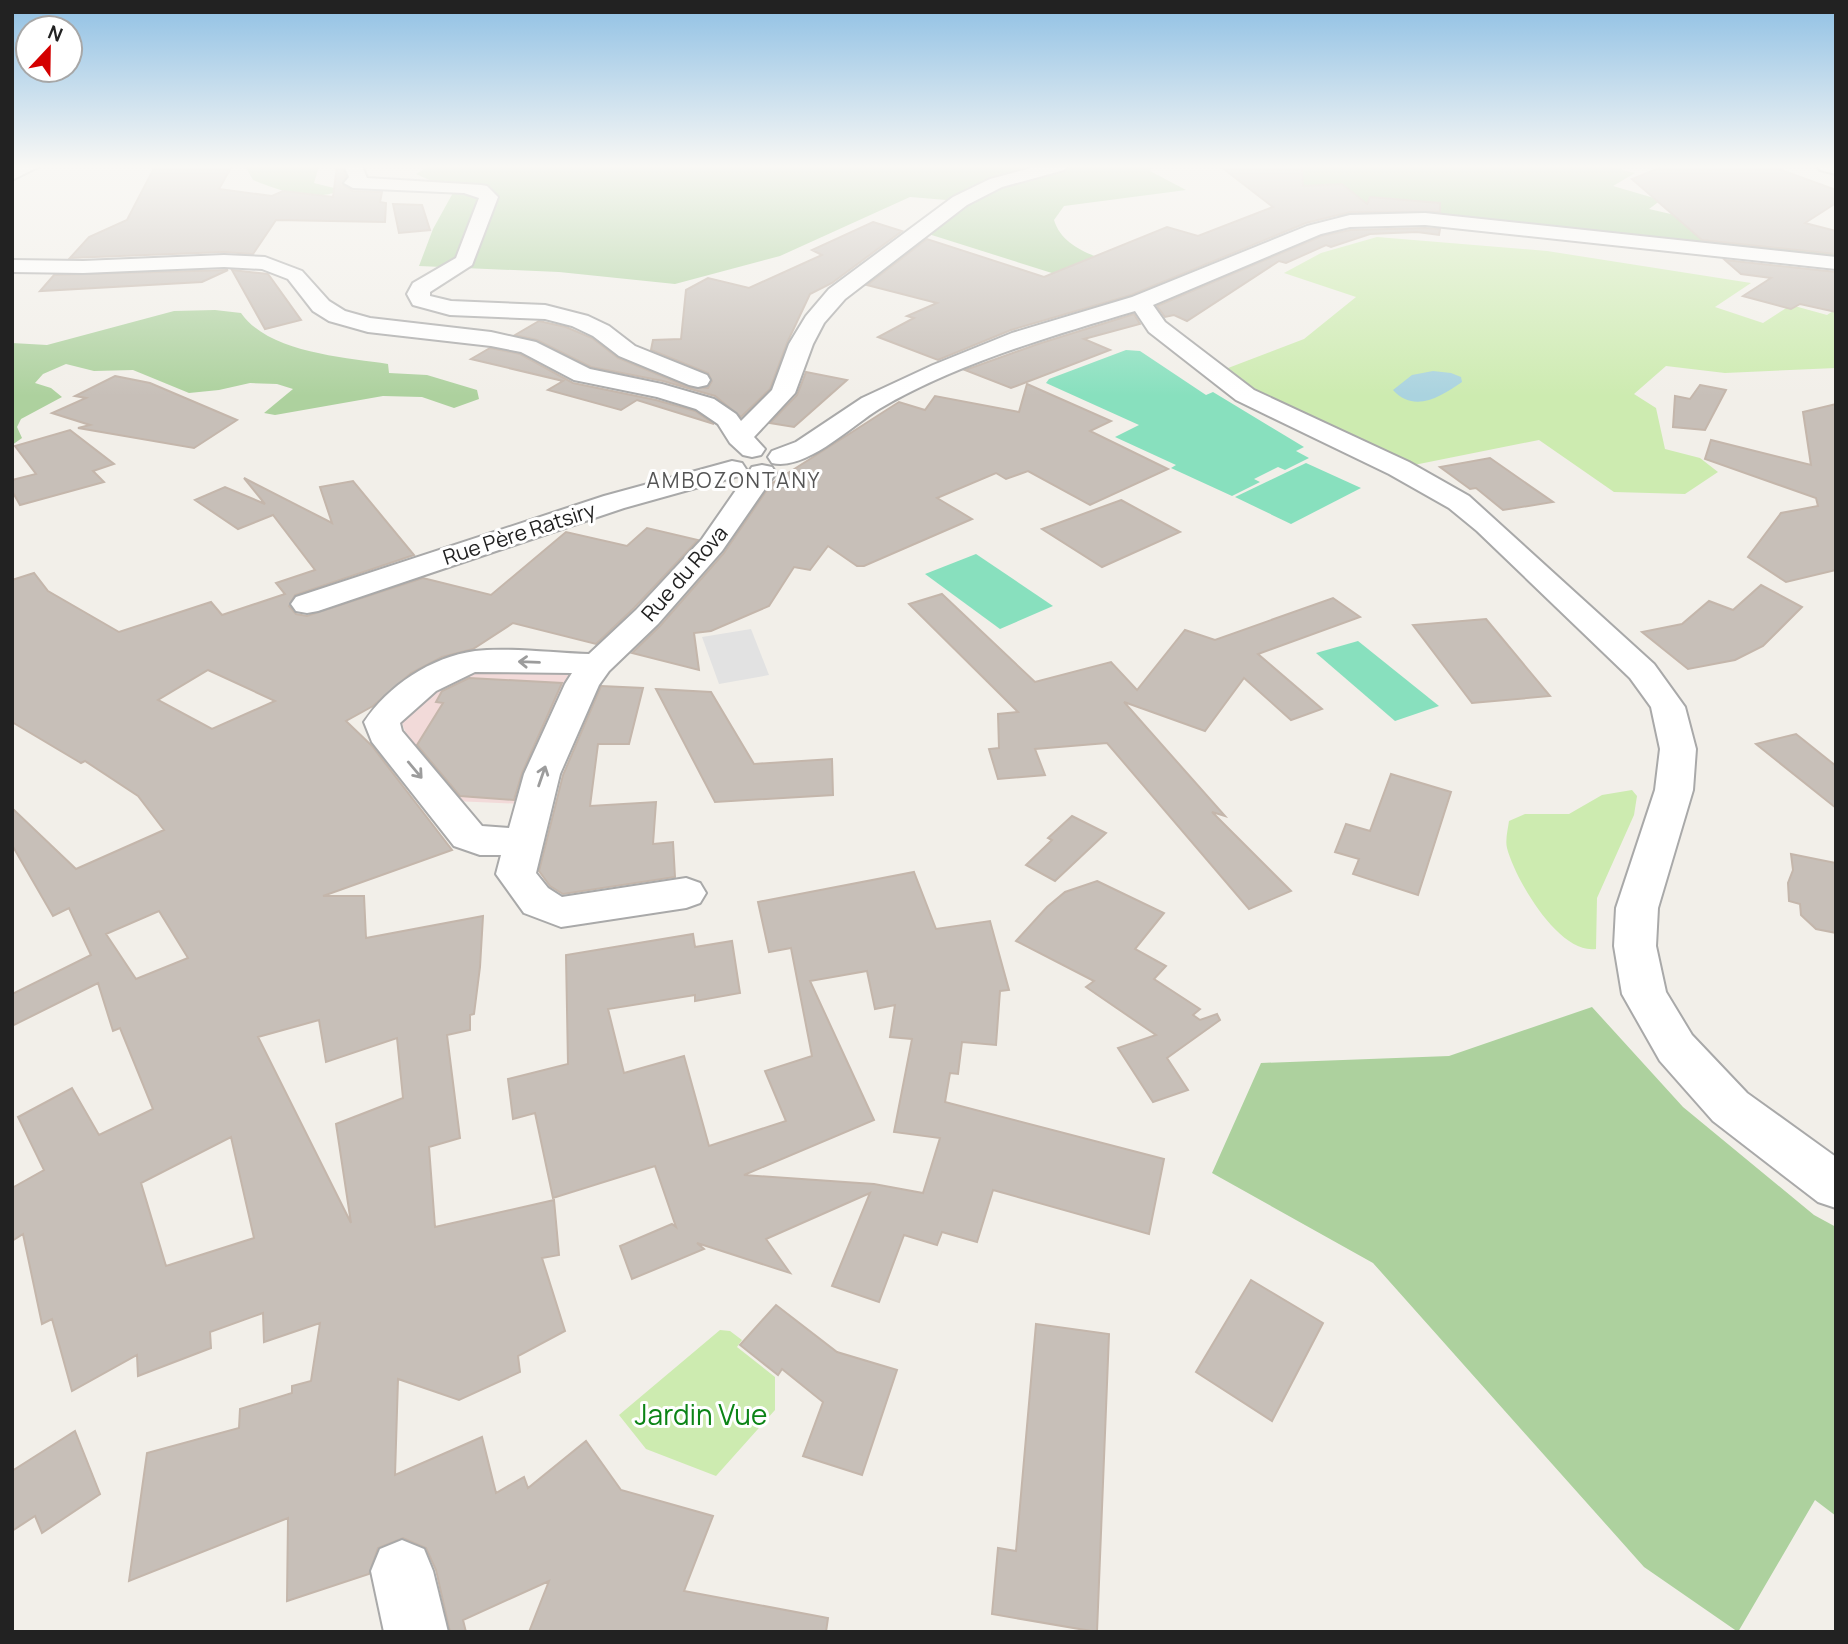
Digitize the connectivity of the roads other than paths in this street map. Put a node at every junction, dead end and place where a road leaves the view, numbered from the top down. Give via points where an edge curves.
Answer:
1 (472, 243) edge
2 (904, 243) edge
3 (1283, 243) edge
4 (1647, 243) edge
5 (1836, 263) edge
6 (12, 266) edge
7 (1140, 302) junction
8 (722, 389) dead end
9 (744, 400) dead end
10 (753, 451) junction
11 (307, 604) dead end
12 (597, 664) junction
13 (520, 858) junction
14 (687, 893) dead end
15 (1836, 1186) edge
16 (402, 1571) dead end
17 (416, 1632) edge

1 - 8 street via 465,261 421,288 421,300 450,308 530,311 570,318 659,366
2 - 10 street, Rue du Rova via 836,294 814,321
3 - 7 street, Rue Père Ratsiry
4 - 5 street, Rue Père Ratsiry
6 - 10 street via 265,263 295,275 309,295 337,316 368,325 527,347 583,375 705,404 727,419
7 - 10 street, Rue Père Ratsiry via 1020,338 941,370 871,403 805,448
7 - 15 street via 1157,327 1245,395 1399,468 1459,502 1642,671 1668,707 1678,749 1674,790 1637,908 1635,946 1644,994 1676,1048 1730,1107
9 - 10 street
10 - 11 street, Rue Père Ratsiry
10 - 12 street, Rue du Rova via 712,545
13 -> 12 street, Rue du Rova via 542,774 582,684
12 -> 13 street via 476,660 459,664 394,706 382,722 385,734 468,836
13 - 14 street via 533,900 561,912
16 - 17 street

